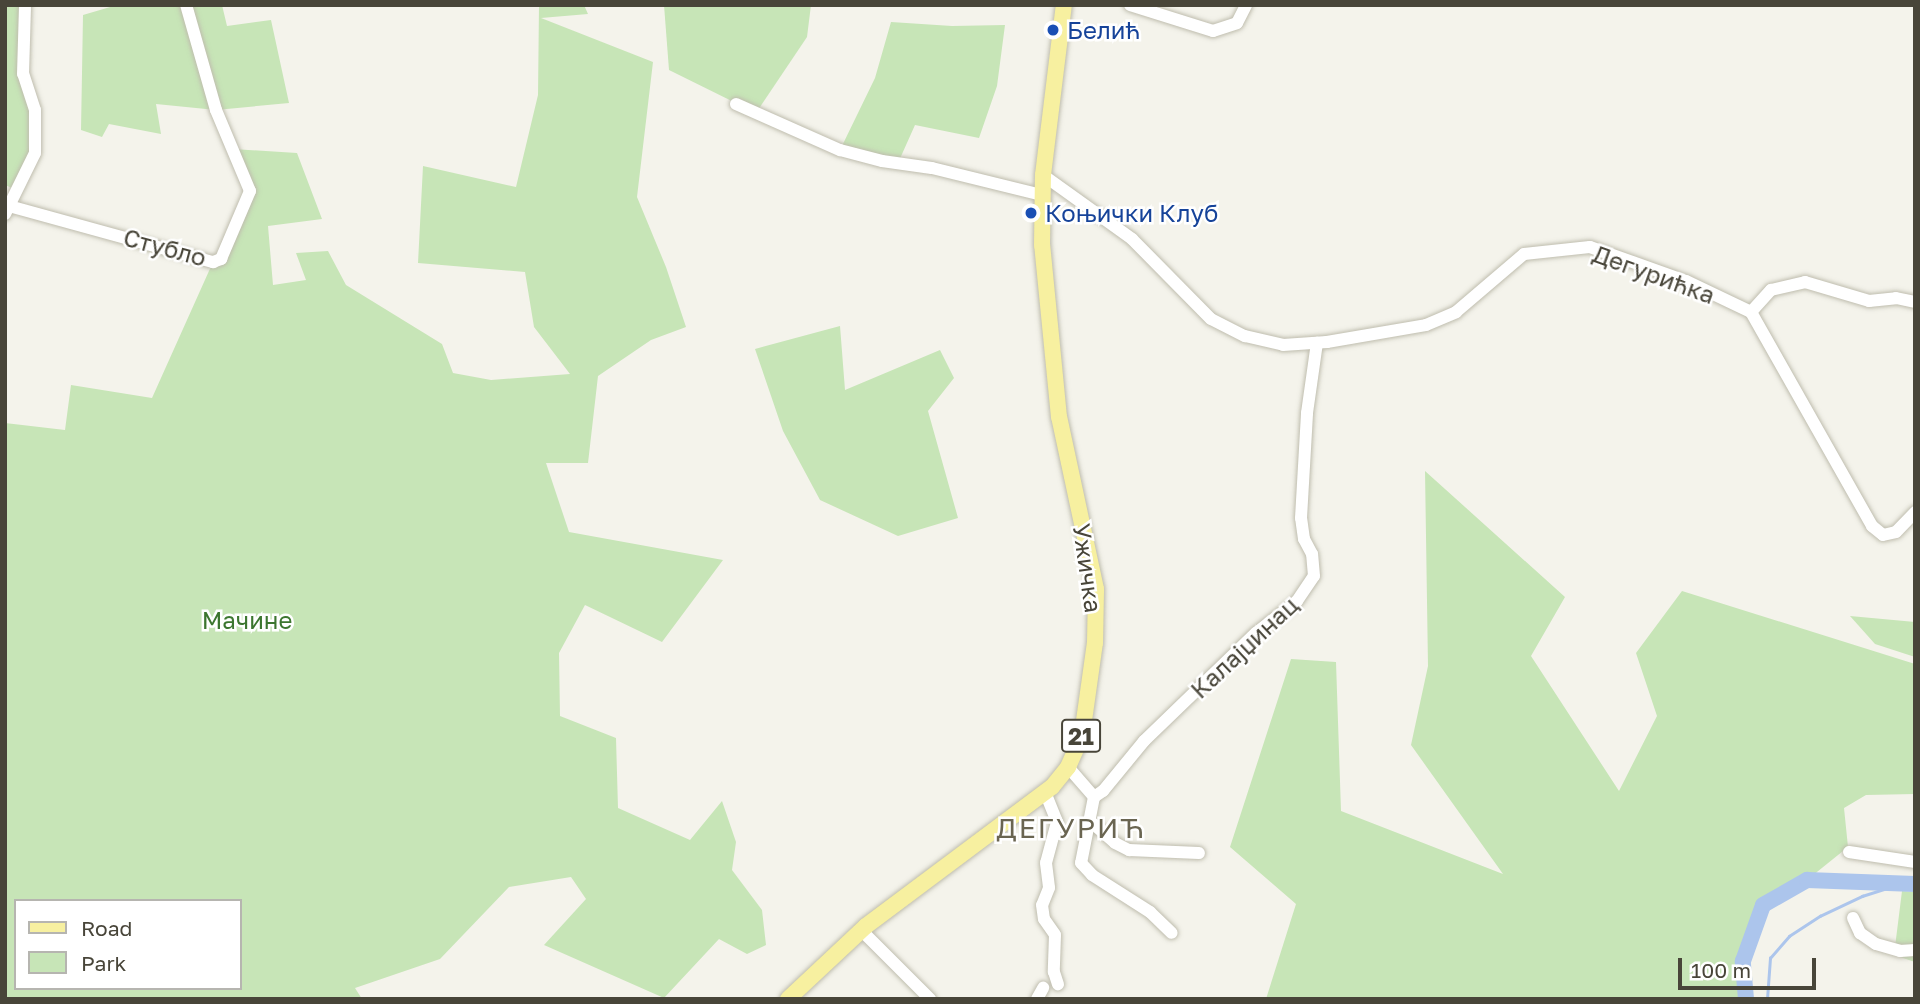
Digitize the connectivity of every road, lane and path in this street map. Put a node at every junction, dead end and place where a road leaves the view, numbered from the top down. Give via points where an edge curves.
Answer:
1 (25, 5) edge
2 (186, 5) edge
3 (1064, 5) edge
4 (1130, 5) edge
5 (1246, 5) edge
6 (736, 104) dead end
7 (1043, 175) junction
8 (1042, 195) junction
9 (7, 210) edge
10 (1915, 302) edge
11 (1751, 312) junction
12 (1317, 343) junction
13 (1914, 510) edge
14 (1068, 767) junction
15 (1045, 792) junction
16 (1094, 797) junction
17 (1090, 821) junction
18 (1849, 852) dead end
19 (1199, 853) dead end
20 (1915, 862) edge
21 (1853, 918) dead end
22 (861, 930) junction
23 (1172, 933) dead end
24 (1915, 950) edge
25 (1059, 984) dead end
26 (788, 999) edge
27 (930, 999) edge

1 - 9 street via 23,74 35,110 35,153
2 - 9 street, Стубло via 216,110 250,191 221,259 214,262
3 - 7 main road, Ужичка / 21
4 - 5 street via 1213,31 1237,23
6 - 8 street via 840,150
7 - 8 main road, Ужичка / 21
7 - 12 street, Дегурићка via 1132,239 1212,319 1245,336 1283,345
8 - 14 main road, Ужичка / 21 via 1042,257 1057,406 1096,603 1096,643 1085,721
10 - 11 street via 1896,298 1869,301 1805,282 1771,290
11 - 12 street, Дегурићка via 1686,281 1590,247 1524,254 1456,312 1426,325
11 - 13 street via 1872,526 1883,535 1896,532
12 - 16 street, Калајџинац via 1307,413 1301,518 1314,576 1297,601 1144,741
14 - 15 main road, Ужичка / 21
14 - 16 street
15 - 22 main road, Ужичка / 21
15 - 25 street via 1057,822 1046,863 1049,888 1042,905 1044,919 1055,934 1054,972
16 - 17 street
17 - 19 street via 1129,850
17 - 23 street via 1081,863
18 - 20 street
21 - 24 street via 1860,933 1876,944
22 - 26 main road, Ужичка / 21
22 - 27 street

